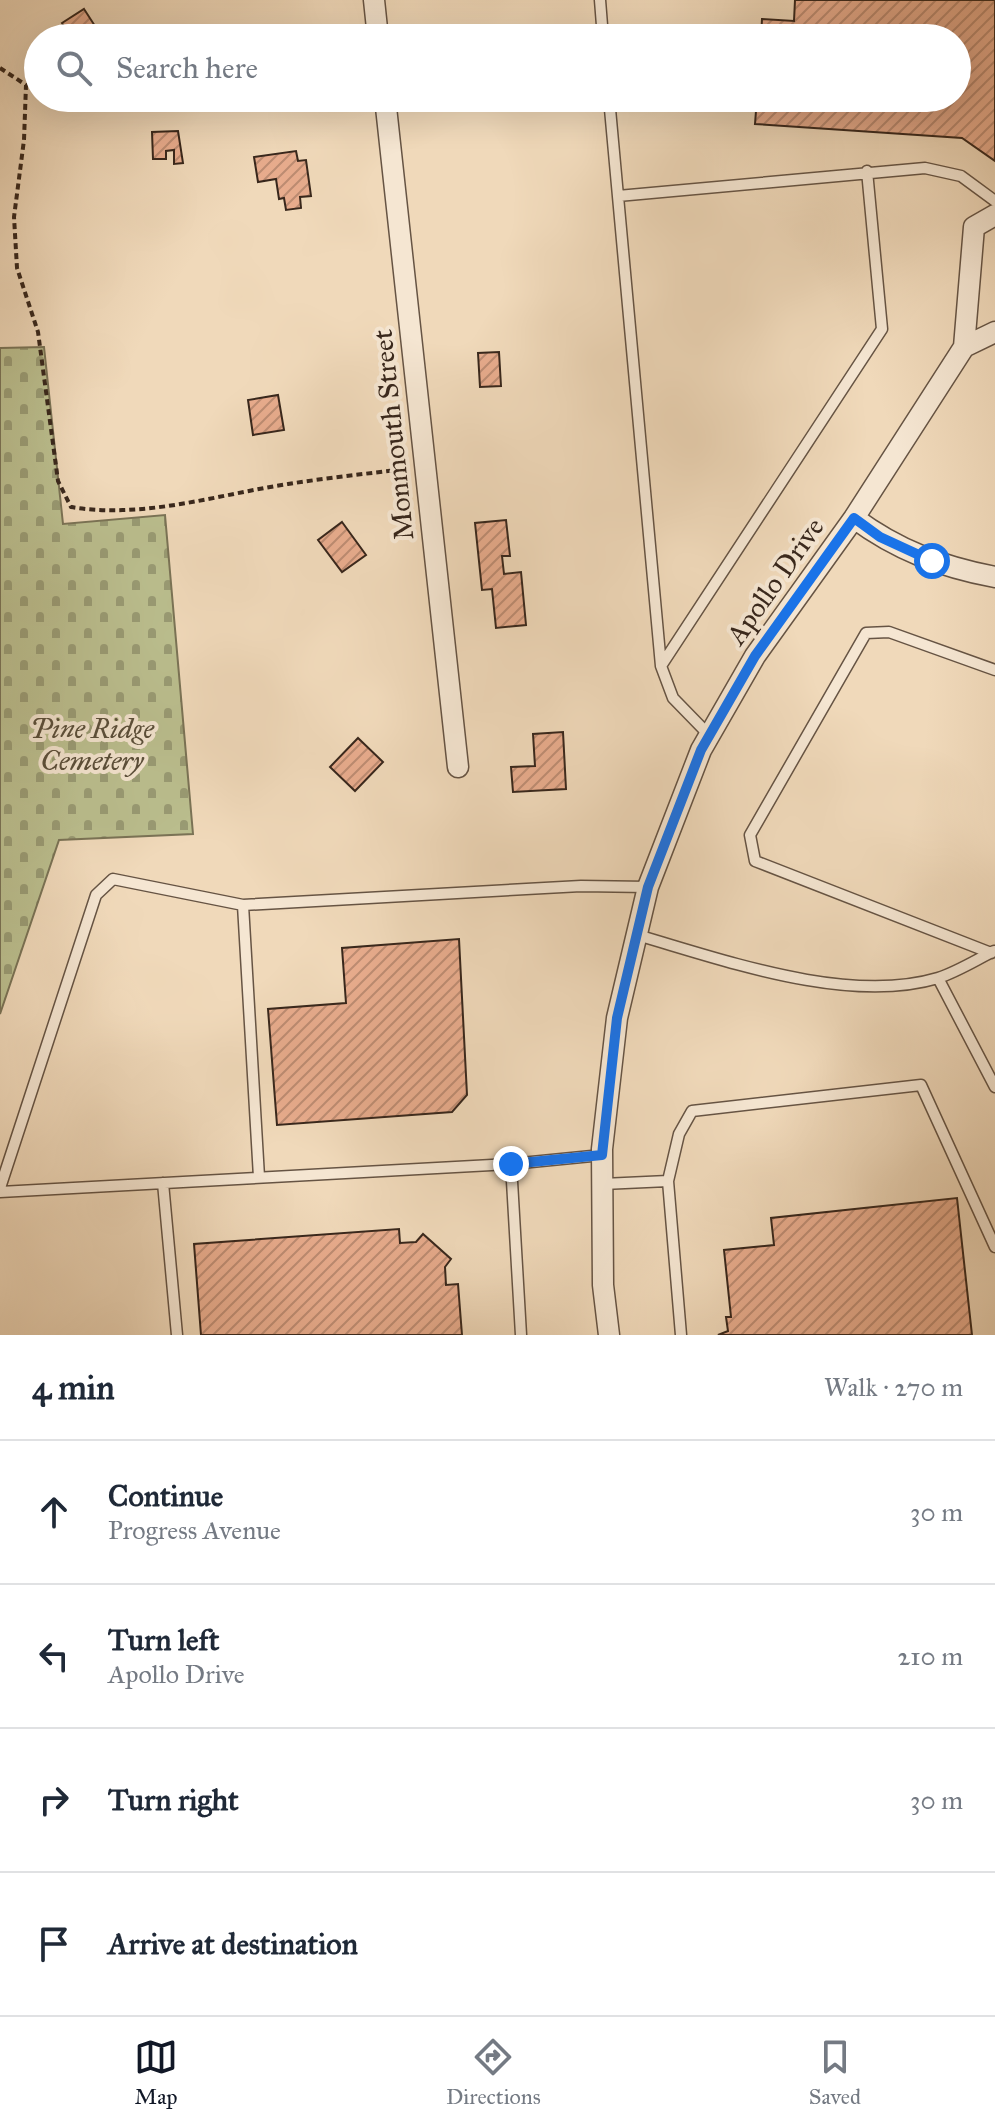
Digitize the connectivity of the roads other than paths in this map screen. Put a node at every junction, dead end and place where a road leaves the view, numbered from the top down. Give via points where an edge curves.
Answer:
1 (374, 0) edge
2 (600, 0) edge
3 (377, 24) edge
4 (602, 24) edge
5 (387, 112) edge
6 (610, 112) edge
7 (867, 171) junction
8 (618, 196) junction
9 (995, 201) edge
10 (995, 215) edge
11 (995, 332) edge
12 (964, 347) junction
13 (854, 518) junction
14 (995, 577) edge
15 (661, 666) junction
16 (995, 670) edge
17 (709, 735) junction
18 (458, 767) dead end
19 (648, 887) junction
20 (243, 905) junction
21 (637, 935) junction
22 (993, 952) edge
23 (938, 978) junction
24 (995, 1087) edge
25 (602, 1155) junction
26 (511, 1164) junction
27 (259, 1177) junction
28 (668, 1181) junction
29 (163, 1183) junction
30 (603, 1184) junction
31 (0, 1190) edge
32 (995, 1247) edge
33 (177, 1335) edge
34 (521, 1335) edge
35 (609, 1335) edge
36 (681, 1335) edge

1 - 3 street
2 - 4 lane
5 - 18 street, Monmouth Street
6 - 8 lane
7 - 8 lane
7 - 9 lane via 925,168 961,176
7 - 15 lane via 882,329
8 - 15 lane
10 - 12 street, Apollo Drive via 974,227
11 - 12 street
12 - 13 street, Apollo Drive
13 - 14 street via 904,550
13 - 17 street, Apollo Drive via 755,656
15 - 17 lane via 673,698
16 - 22 lane via 889,632 866,633 750,835 755,861
17 - 19 street, Apollo Drive
19 - 20 lane
19 - 21 street, Apollo Drive
20 - 27 lane
20 - 31 lane via 113,879 96,895
21 - 23 lane via 820,981 887,985
21 - 25 street, Apollo Drive via 617,1018
22 - 23 lane
23 - 24 lane
25 - 26 lane
25 - 30 street, Apollo Drive
26 - 27 lane
26 - 34 lane
27 - 29 lane
28 - 30 lane
28 - 32 lane via 679,1134 692,1111 921,1085
28 - 36 lane
29 - 31 lane
29 - 33 lane
30 - 35 street, Apollo Drive via 603,1285

